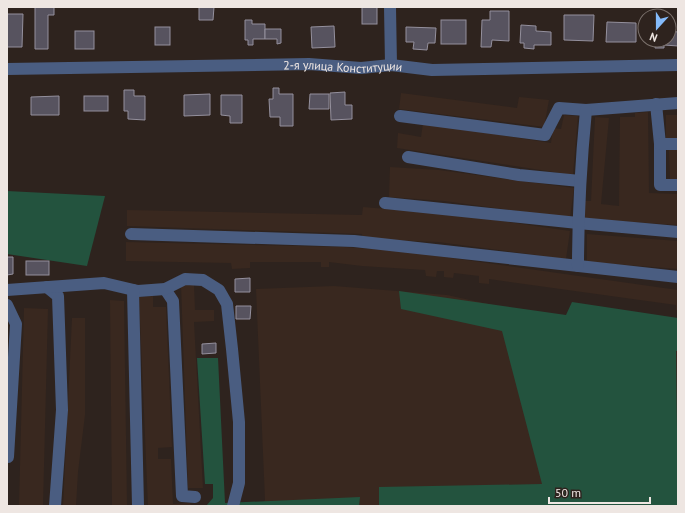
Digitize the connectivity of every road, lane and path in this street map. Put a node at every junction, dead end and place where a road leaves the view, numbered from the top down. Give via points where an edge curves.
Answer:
1 (390, 7) edge
2 (391, 65) junction
3 (678, 65) edge
4 (7, 69) edge
5 (678, 103) edge
6 (656, 104) junction
7 (586, 110) junction
8 (400, 116) dead end
9 (660, 144) junction
10 (678, 144) edge
11 (408, 157) dead end
12 (580, 181) junction
13 (678, 185) edge
14 (384, 203) dead end
15 (578, 224) junction
16 (678, 232) edge
17 (131, 234) dead end
18 (578, 266) junction
19 (678, 277) edge
20 (47, 287) junction
21 (165, 289) junction
22 (7, 290) edge
23 (133, 290) junction
24 (7, 306) edge
25 (8, 458) dead end
26 (195, 497) dead end
27 (55, 506) edge
28 (138, 506) edge
29 (233, 506) edge

1 - 2 street
2 - 3 street, 2-я улица Конституции via 432,70
2 - 4 street, 2-я улица Конституции via 361,68 309,64
5 - 6 street
6 - 7 street
6 - 9 street
7 - 8 street via 559,108 545,135
7 - 12 street
9 - 10 street
9 - 13 street via 660,185
11 - 12 street via 519,175
12 - 15 street
14 - 15 street
15 - 16 street
15 - 18 street
17 - 18 street via 354,241
18 - 19 street
20 - 22 street
20 - 23 street via 104,283
20 - 27 street via 58,296 62,410
21 - 23 street
21 - 26 street via 173,301 182,496
21 - 29 street via 184,279 203,280 219,290 227,304 239,422 239,483
23 - 28 street
24 - 25 street via 16,324

